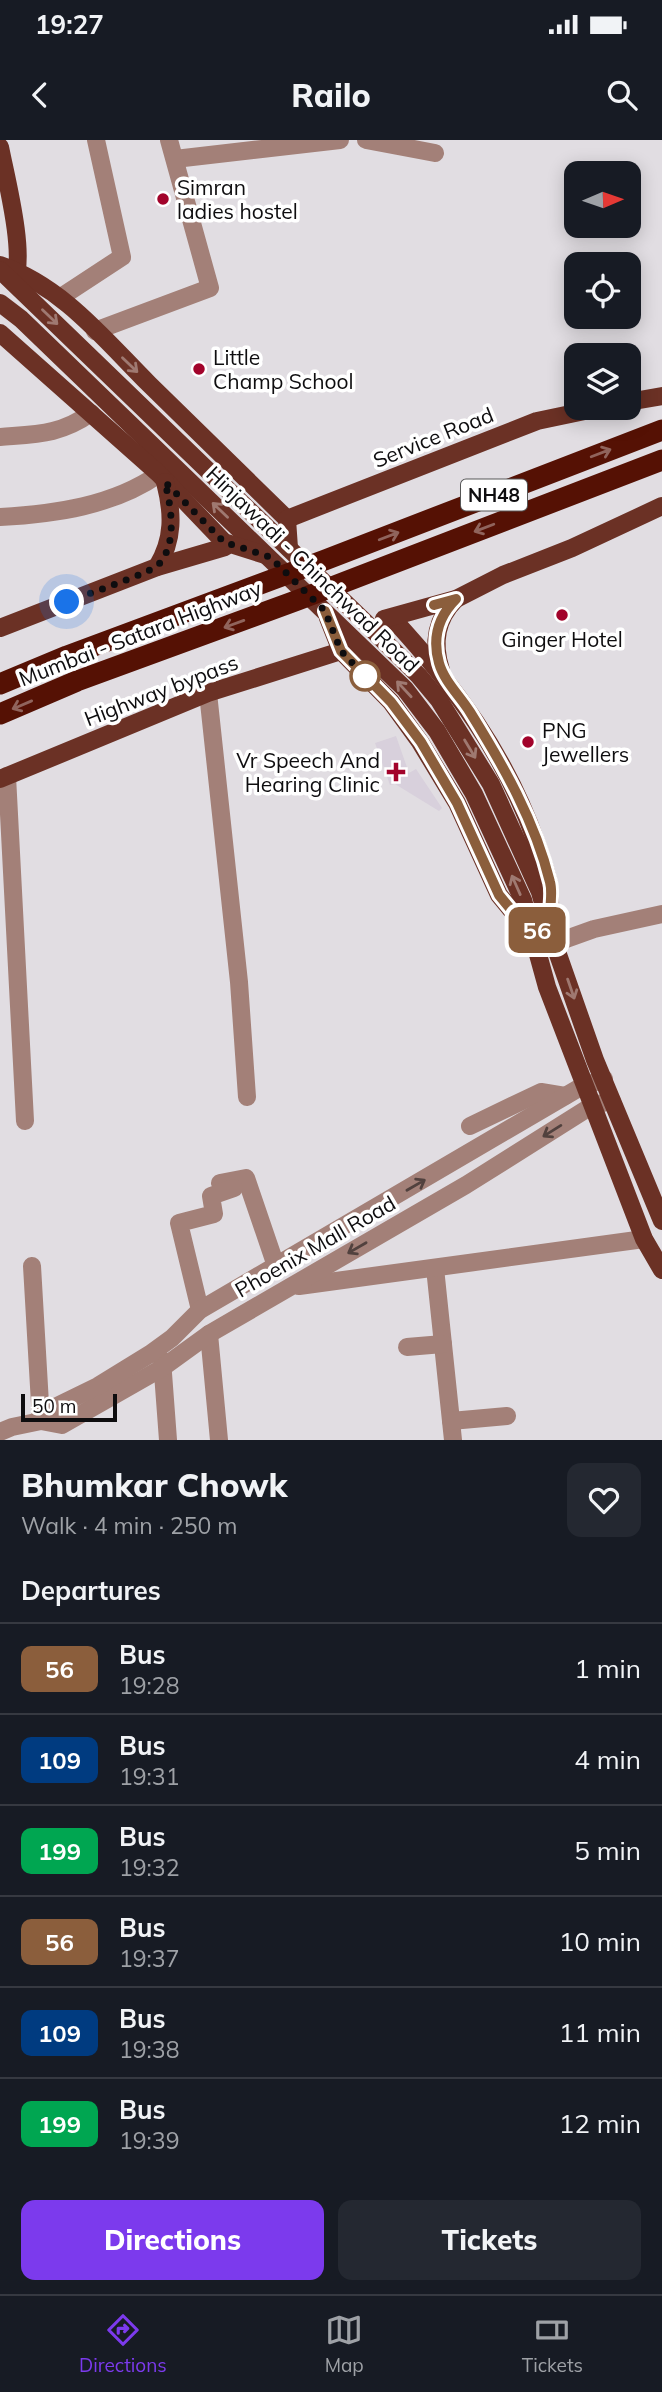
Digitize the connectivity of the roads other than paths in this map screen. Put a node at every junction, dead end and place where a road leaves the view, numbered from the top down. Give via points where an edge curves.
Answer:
1 (96, 140) edge
2 (169, 140) edge
3 (340, 140) edge
4 (366, 140) edge
5 (0, 147) edge
6 (435, 153) dead end
7 (174, 159) junction
8 (8, 272) edge
9 (61, 297) junction
10 (0, 303) edge
11 (95, 331) junction
12 (1, 336) edge
13 (662, 396) edge
14 (641, 400) edge
15 (91, 413) junction
16 (564, 415) edge
17 (662, 430) edge
18 (0, 437) edge
19 (662, 460) edge
20 (162, 478) junction
21 (662, 506) edge
22 (0, 517) edge
23 (287, 519) junction
24 (225, 547) dead end
25 (289, 548) junction
26 (270, 557) junction
27 (157, 567) junction
28 (456, 599) junction
29 (325, 611) junction
30 (392, 618) junction
31 (365, 622) junction
32 (0, 628) edge
33 (341, 651) junction
34 (442, 674) junction
35 (0, 684) edge
36 (208, 693) junction
37 (0, 714) edge
38 (3, 778) edge
39 (662, 914) edge
40 (549, 920) junction
41 (534, 942) junction
42 (554, 943) junction
43 (604, 1079) junction
44 (585, 1085) junction
45 (565, 1096) junction
46 (247, 1097) dead end
47 (612, 1101) junction
48 (593, 1105) junction
49 (25, 1121) dead end
50 (470, 1126) dead end
51 (213, 1185) dead end
52 (234, 1188) dead end
53 (662, 1221) edge
54 (644, 1239) junction
55 (32, 1266) dead end
56 (276, 1266) junction
57 (435, 1268) junction
58 (662, 1270) edge
59 (295, 1284) junction
60 (200, 1310) junction
61 (209, 1334) junction
62 (167, 1342) junction
63 (443, 1344) junction
64 (407, 1347) dead end
65 (163, 1368) junction
66 (507, 1416) dead end
67 (41, 1421) junction
68 (451, 1421) junction
69 (0, 1432) edge
70 (168, 1440) edge
71 (219, 1440) edge
72 (453, 1440) edge

1 - 9 street via 122,257
2 - 7 street
3 - 7 street
4 - 6 street
5 - 8 main road via 15,226
7 - 11 street via 210,288
8 - 9 main road
8 -> 25 main road, Hinjawadi - Chinchwad Road
9 - 11 main road
26 -> 10 main road, Hinjawadi - Chinchwad Road
11 -> 23 main road
12 - 15 main road
13 - 14 main road
15 - 18 street via 52,433
15 - 20 main road
16 - 23 main road, Service Road via 515,429
35 -> 17 highway, Mumbai - Satara Highway / NH48
19 -> 37 highway, Mumbai - Satara Highway / NH48
20 - 22 street via 74,509
20 - 26 main road via 224,542
20 - 27 main road via 170,503 171,531
21 - 28 main road
23 - 25 main road
24 - 27 main road
25 - 31 main road, Hinjawadi - Chinchwad Road
26 - 29 main road, Hinjawadi - Chinchwad Road
27 - 32 main road
28 - 30 main road
28 - 34 main road via 442,617 437,634
29 - 33 main road
41 -> 29 main road, Hinjawadi - Chinchwad Road via 523,900 491,829 437,731 405,689
30 - 31 main road
30 - 34 main road
31 -> 40 main road, Hinjawadi - Chinchwad Road via 419,676 453,720 509,821
33 - 36 main road, Highway bypass
33 - 41 main road via 391,702 421,742 457,803 499,895
34 - 40 main road via 483,734 526,813 551,885
36 - 38 main road, Highway bypass
36 - 46 street
38 - 49 street
39 - 42 street
40 - 41 main road
40 - 42 main road, Hinjawadi - Chinchwad Road
41 - 42 street
41 - 44 main road, Hinjawadi - Chinchwad Road
42 -> 43 main road, Hinjawadi - Chinchwad Road
43 - 44 street, Phoenix Mall Road
43 - 47 main road, Hinjawadi - Chinchwad Road
44 - 45 street, Phoenix Mall Road
44 - 48 main road, Hinjawadi - Chinchwad Road
45 - 50 street via 541,1092
56 -> 45 street, Phoenix Mall Road
47 - 48 street, Phoenix Mall Road
47 - 53 main road, Hinjawadi - Chinchwad Road
48 - 54 main road, Hinjawadi - Chinchwad Road
48 -> 59 street, Phoenix Mall Road
51 - 56 street via 246,1178
52 - 60 street via 211,1196 214,1214 179,1223
54 - 57 street
54 - 58 main road, Hinjawadi - Chinchwad Road
55 - 67 street
56 - 60 street, Phoenix Mall Road
57 - 59 street
57 - 63 street
59 - 61 street, Phoenix Mall Road
60 - 62 street, Phoenix Mall Road
61 - 65 street, Phoenix Mall Road
61 - 71 street
62 - 65 street
62 - 67 street, Phoenix Mall Road via 57,1406
63 - 64 street
63 - 68 street
65 - 67 street, Phoenix Mall Road via 62,1425
65 - 70 street
66 - 68 street
67 - 69 street
68 - 72 street

